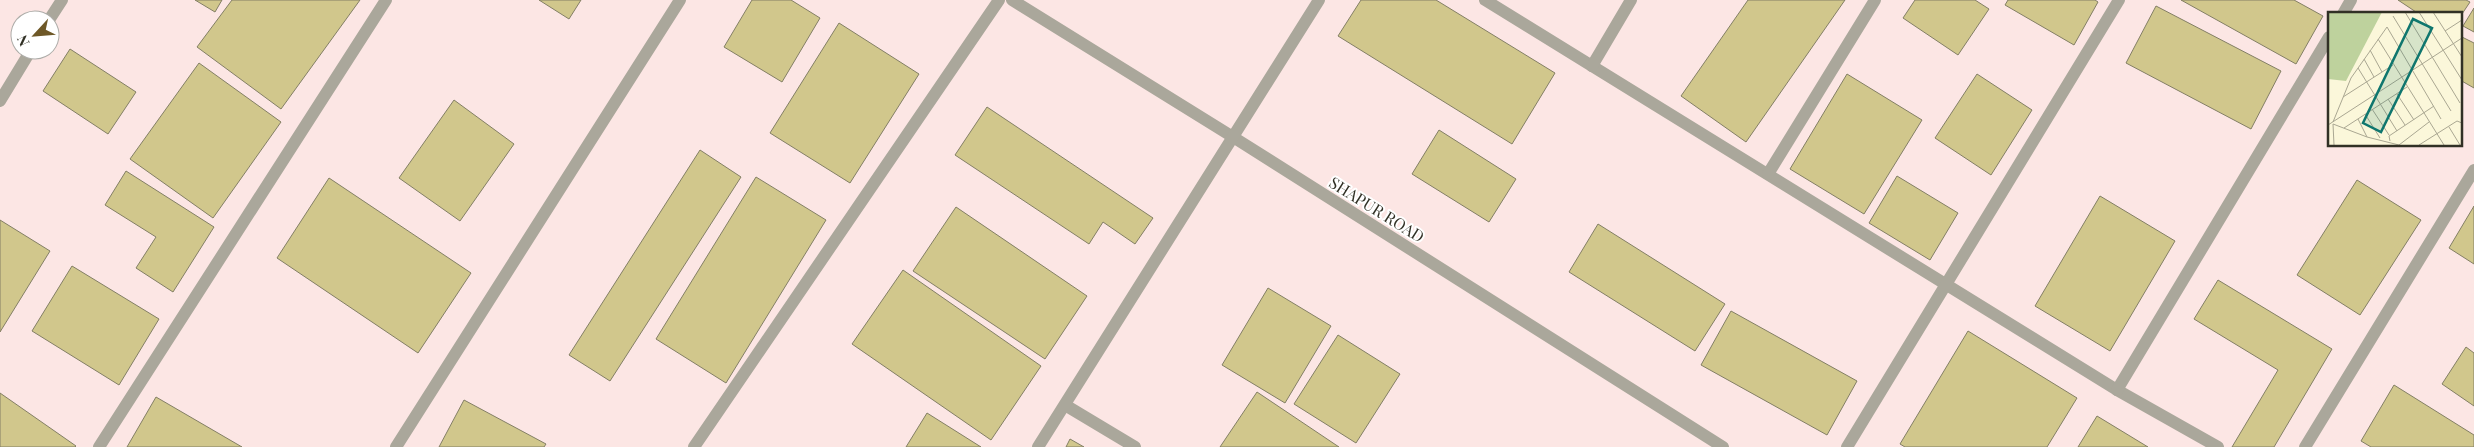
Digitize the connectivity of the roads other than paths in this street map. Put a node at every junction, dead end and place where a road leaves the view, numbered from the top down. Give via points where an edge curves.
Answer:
1 (386, 0) edge
2 (680, 0) edge
3 (999, 0) edge
4 (1012, 0) edge
5 (1319, 0) edge
6 (1485, 0) edge
7 (1630, 0) edge
8 (1875, 0) edge
9 (2119, 0) edge
10 (2351, 0) edge
11 (2344, 12) edge
12 (2328, 39) edge
13 (25, 60) edge
14 (1592, 66) junction
15 (0, 101) edge
16 (1233, 137) junction
17 (2474, 170) edge
18 (1768, 174) junction
19 (1948, 285) junction
20 (2117, 390) junction
21 (1065, 405) junction
22 (99, 447) edge
23 (396, 447) edge
24 (694, 447) edge
25 (1038, 447) edge
26 (1135, 447) edge
27 (1723, 447) edge
28 (1847, 447) edge
29 (2218, 447) edge
30 (2305, 447) edge

1 - 22 street
2 - 23 street
3 - 24 street
4 - 16 street, SHAPUR ROAD
5 - 16 street
6 - 14 street
7 - 14 street
8 - 18 street
9 - 19 street
10 - 11 street
12 - 20 street
13 - 15 street
14 - 18 street
16 - 21 street
16 - 27 street, SHAPUR ROAD
17 - 30 street
18 - 19 street
19 - 20 street
19 - 28 street
20 - 29 street
21 - 25 street
21 - 26 street

